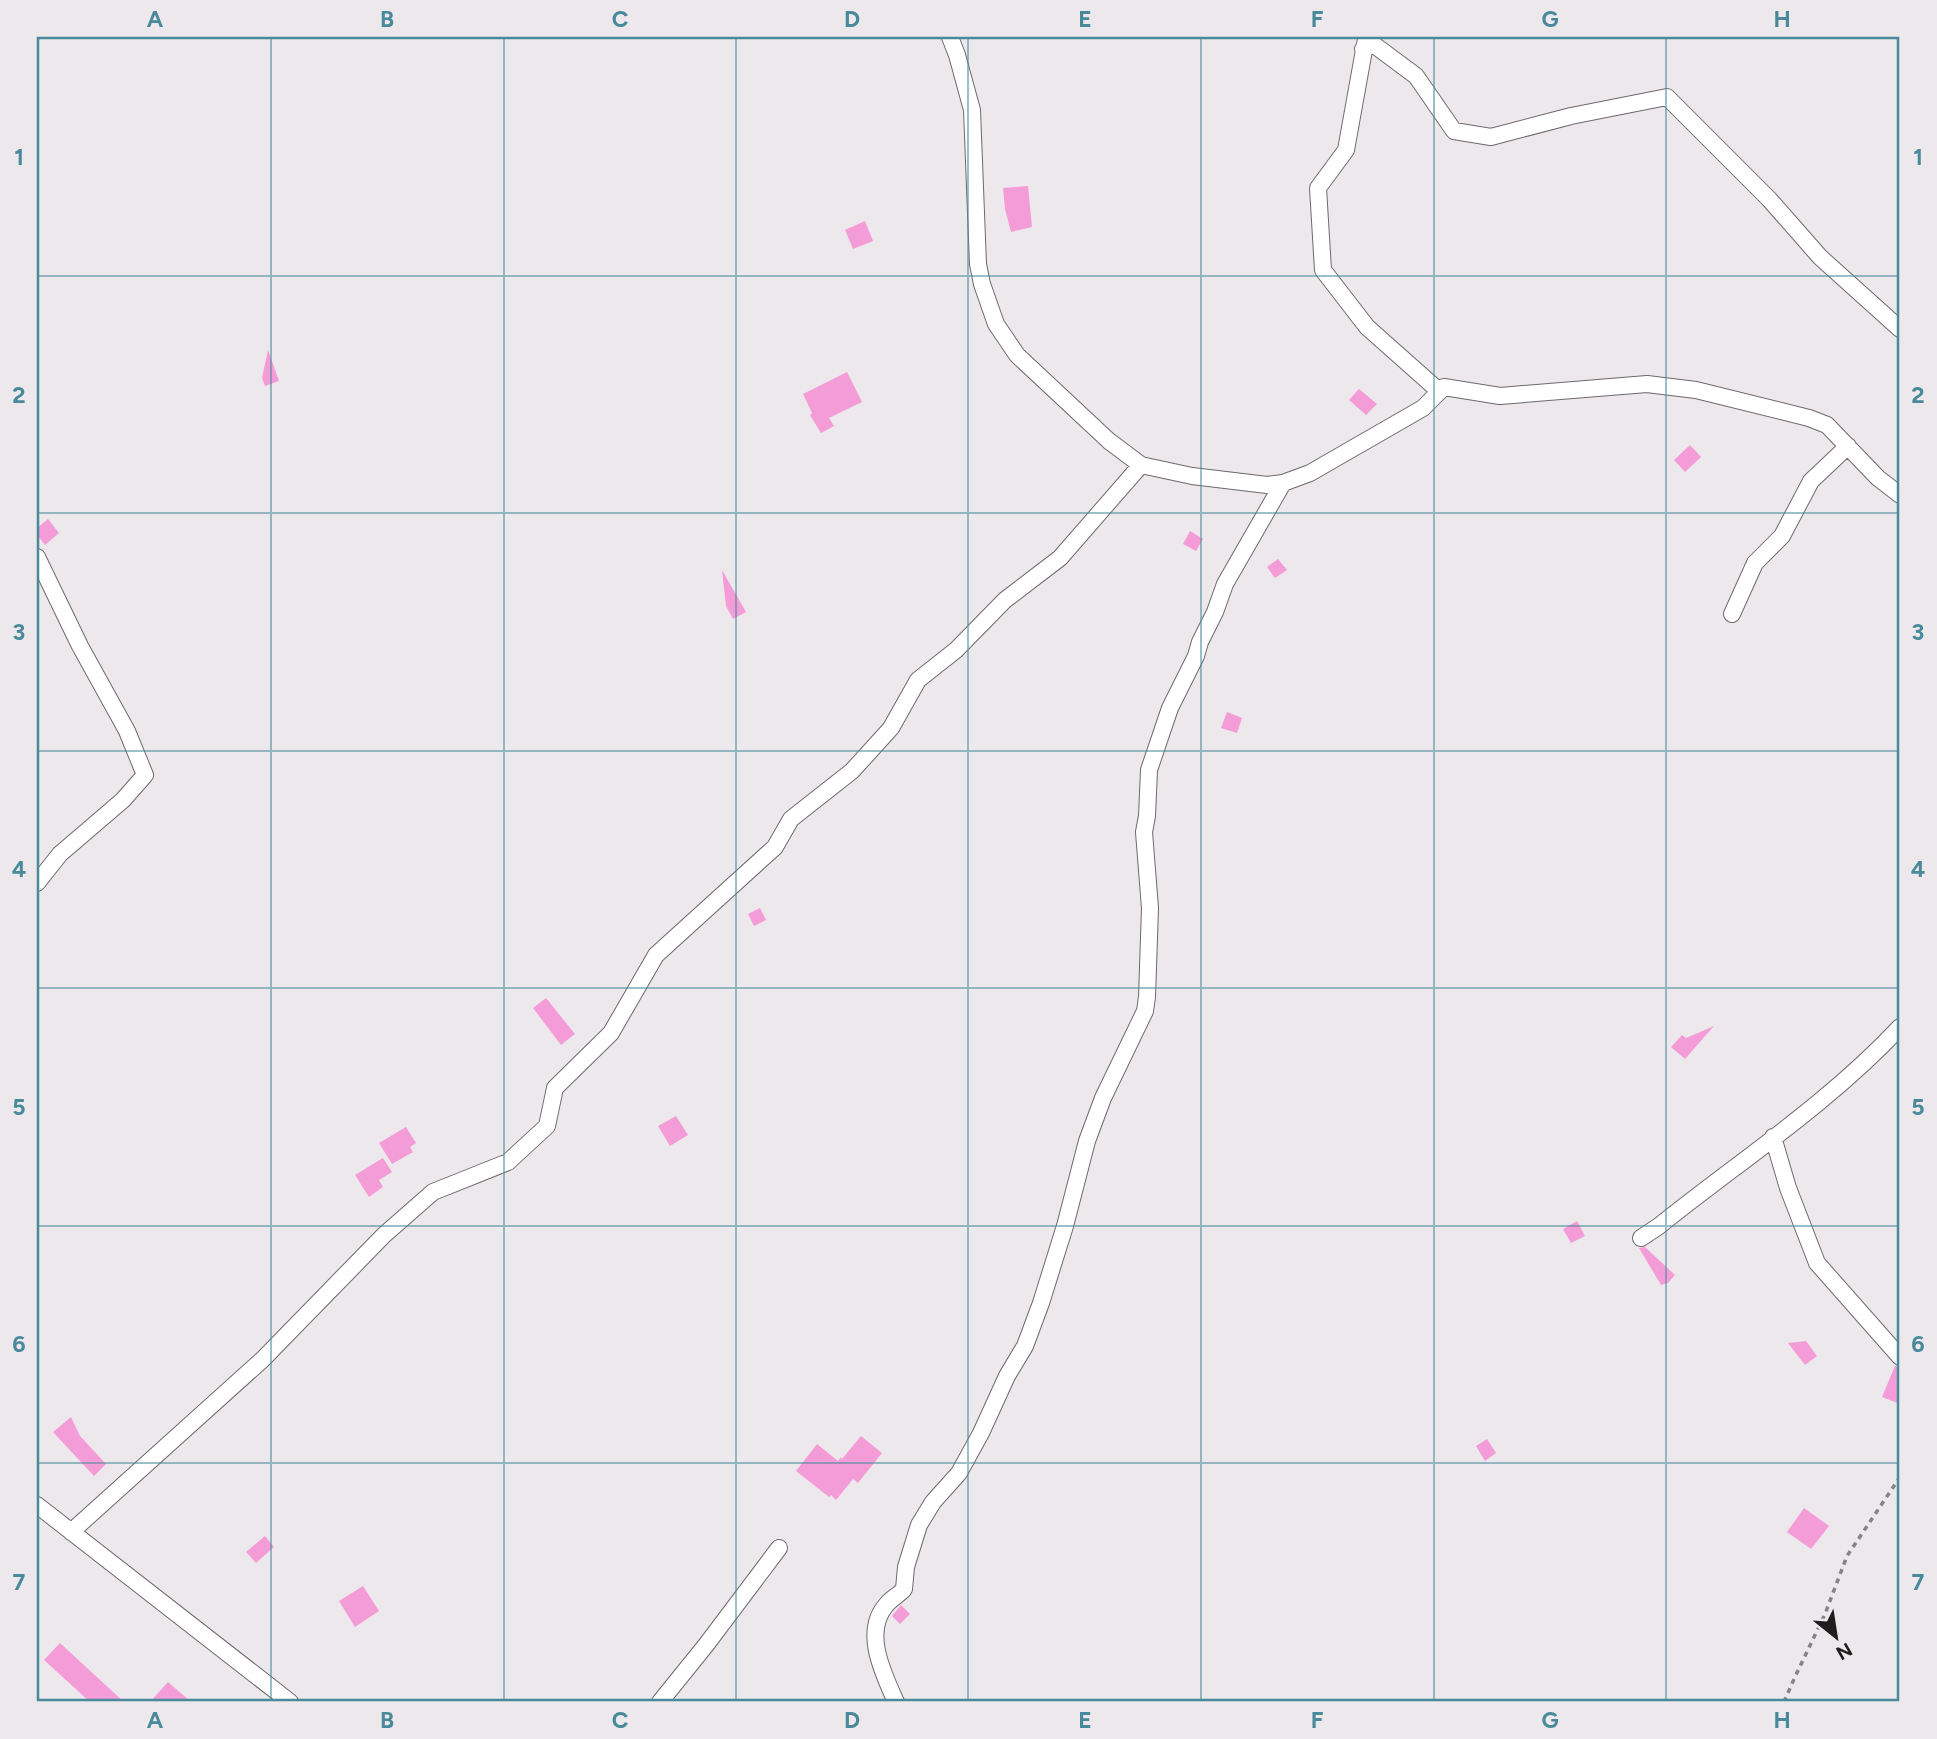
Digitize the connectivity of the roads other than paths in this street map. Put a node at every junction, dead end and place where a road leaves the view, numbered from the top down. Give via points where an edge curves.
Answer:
1 (953, 38) edge
2 (1365, 43) edge
3 (1900, 329) edge
4 (1439, 391) junction
5 (1848, 446) junction
6 (1141, 465) junction
7 (1283, 482) junction
8 (1900, 495) edge
9 (37, 557) edge
10 (1732, 614) dead end
11 (37, 883) edge
12 (1900, 1027) edge
13 (1773, 1137) junction
14 (1641, 1238) dead end
15 (1900, 1357) edge
16 (37, 1506) edge
17 (71, 1532) junction
18 (779, 1548) dead end
19 (288, 1701) edge
20 (660, 1702) edge
21 (896, 1702) edge

1 - 6 street via 972,110 978,264 996,324 1017,355
2 - 3 street via 1373,44 1416,76 1454,131 1491,137 1667,97 1821,257
2 - 4 street via 1346,150 1318,188 1323,270 1367,327
4 - 5 street via 1452,387 1523,396 1647,384 1696,390 1809,418 1827,425
4 - 7 street via 1423,408 1310,472
5 - 8 street
5 - 10 street via 1811,481 1782,536 1755,564
6 - 7 street via 1267,485
6 - 17 street via 1060,558 1005,600 956,650 918,680 891,728 852,771 791,819 775,847 656,956 611,1033 555,1088 547,1126 508,1162 433,1192 384,1235 263,1359
7 - 21 street via 1225,584 1170,708 1149,770 1144,832 1150,908 1147,997 1087,1141 1041,1303 1025,1346 959,1474 919,1525 904,1589 886,1604 875,1625 883,1672
9 - 11 street via 145,775 60,854
12 - 13 street via 1820,1101
13 - 14 street
13 - 15 street via 1817,1263
16 - 17 street
17 - 19 street
18 - 20 street

